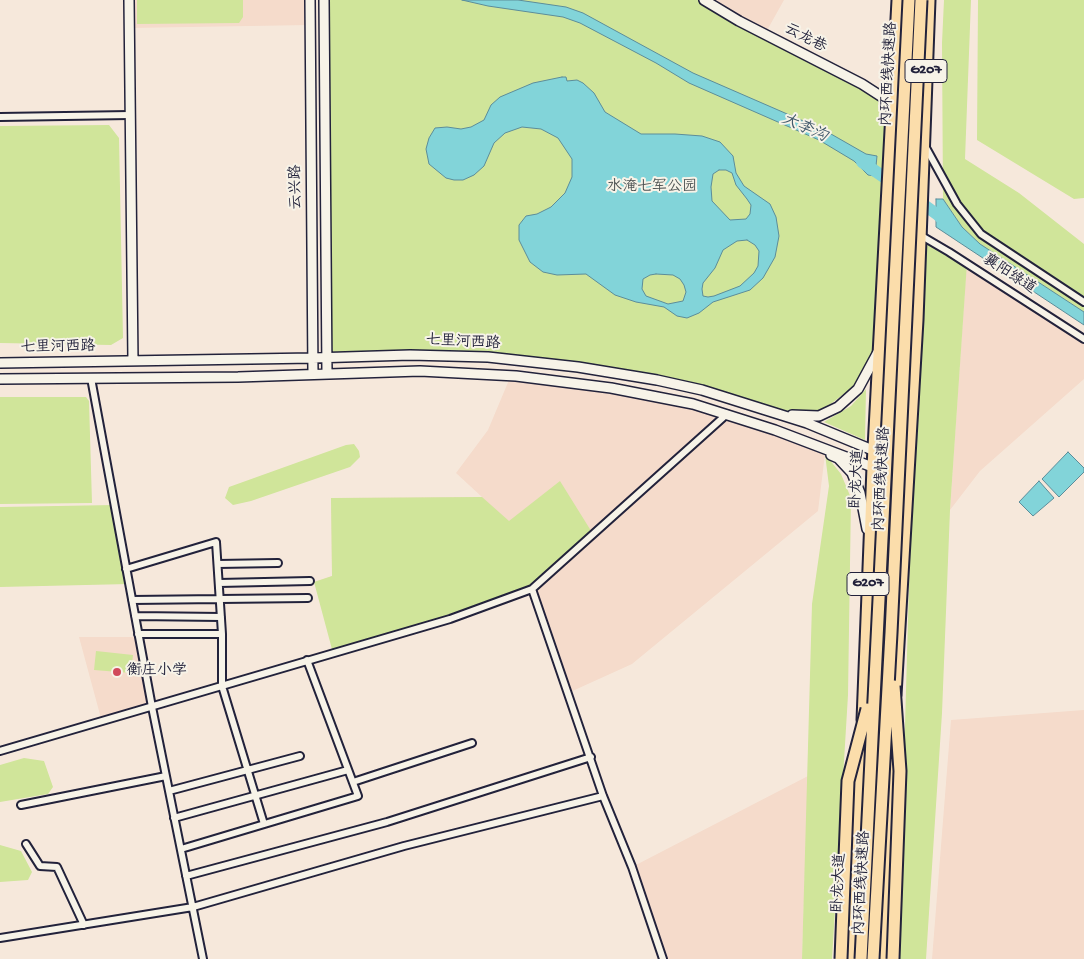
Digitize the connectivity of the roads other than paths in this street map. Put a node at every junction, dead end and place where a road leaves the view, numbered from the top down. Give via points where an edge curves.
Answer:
1 (129, 0) edge
2 (310, 0) edge
3 (324, 0) edge
4 (704, 0) edge
5 (898, 0) edge
6 (908, 0) edge
7 (921, 0) edge
8 (925, 0) edge
9 (929, 0) edge
10 (920, 34) junction
11 (894, 104) junction
12 (130, 115) junction
13 (0, 117) edge
14 (924, 142) junction
15 (920, 229) junction
16 (1084, 302) edge
17 (1084, 338) edge
18 (880, 347) junction
19 (328, 357) junction
20 (313, 358) junction
21 (133, 361) junction
22 (0, 362) edge
23 (313, 374) junction
24 (328, 374) junction
25 (91, 378) junction
26 (0, 379) edge
27 (727, 414) junction
28 (782, 414) junction
29 (802, 440) junction
30 (874, 450) junction
31 (909, 465) junction
32 (873, 467) junction
33 (908, 480) junction
34 (870, 542) junction
35 (278, 563) dead end
36 (218, 564) junction
37 (126, 569) junction
38 (310, 581) dead end
39 (219, 583) junction
40 (532, 590) junction
41 (308, 598) dead end
42 (132, 600) junction
43 (220, 600) junction
44 (135, 616) junction
45 (221, 618) junction
46 (891, 633) junction
47 (138, 634) junction
48 (222, 634) junction
49 (308, 660) junction
50 (874, 685) junction
51 (222, 686) junction
52 (152, 707) junction
53 (472, 742) dead end
54 (0, 751) edge
55 (300, 756) dead end
56 (590, 757) junction
57 (248, 770) junction
58 (348, 770) junction
59 (166, 776) junction
60 (353, 782) junction
61 (169, 791) junction
62 (256, 795) junction
63 (603, 796) junction
64 (21, 805) dead end
65 (174, 818) junction
66 (264, 824) junction
67 (26, 844) dead end
68 (180, 849) junction
69 (186, 876) junction
70 (193, 907) junction
71 (84, 925) junction
72 (0, 938) edge
73 (204, 959) edge
74 (664, 959) edge
75 (841, 959) edge
76 (852, 959) edge
77 (861, 959) edge
78 (873, 959) edge
79 (885, 959) edge
80 (893, 959) edge

1 - 12 street
2 - 20 street, 云兴路
3 - 19 street, 云兴路
4 - 11 street, 云龙巷
5 - 11 highway, 卧龙大道 / G207
6 - 50 highway, 内环西线快速路, bridge
7 - 10 highway, 内环西线快速路, bridge
8 - 10 highway, bridge
9 - 14 highway, G207
10 - 46 highway, 内环西线快速路, bridge
11 - 18 highway, 卧龙大道 / G207
12 - 13 street
12 - 21 street
14 - 15 highway, G207
14 - 16 street via 957,204 981,234
15 - 17 street, 襄阳绿道 via 949,252
15 - 31 highway, G207
18 - 28 street via 858,389 838,407 819,416
18 - 30 highway, 卧龙大道 / G207
19 - 20 street, 七里河西路
19 - 24 street, 云兴路
19 - 28 street, 七里河西路 via 452,356 578,367 702,390
20 - 21 street, 七里河西路
20 - 23 street, 云兴路
21 - 22 street, 七里河西路
23 - 24 street, 七里河西路
23 - 25 street, 七里河西路
24 - 27 street, 七里河西路 via 420,371 516,376 611,388 694,404
25 - 26 street, 七里河西路
25 - 37 street
27 - 29 street, 七里河西路
27 - 40 street
28 - 30 street, 七里河西路
29 - 32 street, 七里河西路
29 - 34 street via 838,458 852,473 860,493
30 - 31 street, 七里河西路
30 - 32 highway, 卧龙大道 / G207
31 - 33 highway, G207
32 - 33 street, 七里河西路
32 - 34 highway, 卧龙大道 / G207
33 - 79 highway, G207 via 895,692
34 - 76 highway, 卧龙大道 / G207
35 - 36 street
36 - 37 street via 216,542
36 - 39 street
37 - 42 street
38 - 39 street
39 - 43 street
40 - 49 street via 450,619
40 - 56 street
41 - 43 street
42 - 43 street
42 - 44 street
43 - 45 street
44 - 45 street
44 - 47 street
45 - 48 street
46 - 78 highway, 内环西线快速路, bridge
46 - 80 highway, bridge via 900,771
47 - 48 street
47 - 52 street
48 - 51 street
49 - 51 street
49 - 58 street
50 - 75 highway, bridge via 848,781
50 - 77 highway, 内环西线快速路, bridge
51 - 52 street
51 - 57 street
52 - 54 street
52 - 59 street
53 - 60 street
55 - 57 street
56 - 63 street
56 - 69 street via 387,822
57 - 61 street
57 - 62 street
58 - 60 street
58 - 62 street
59 - 61 street
59 - 64 street
60 - 66 street via 358,796
61 - 65 street
62 - 65 street
62 - 66 street
63 - 70 street via 404,846
63 - 74 street
65 - 68 street
66 - 68 street
67 - 71 street via 40,866 57,867
68 - 69 street
69 - 70 street
70 - 71 street
70 - 73 street
71 - 72 street

